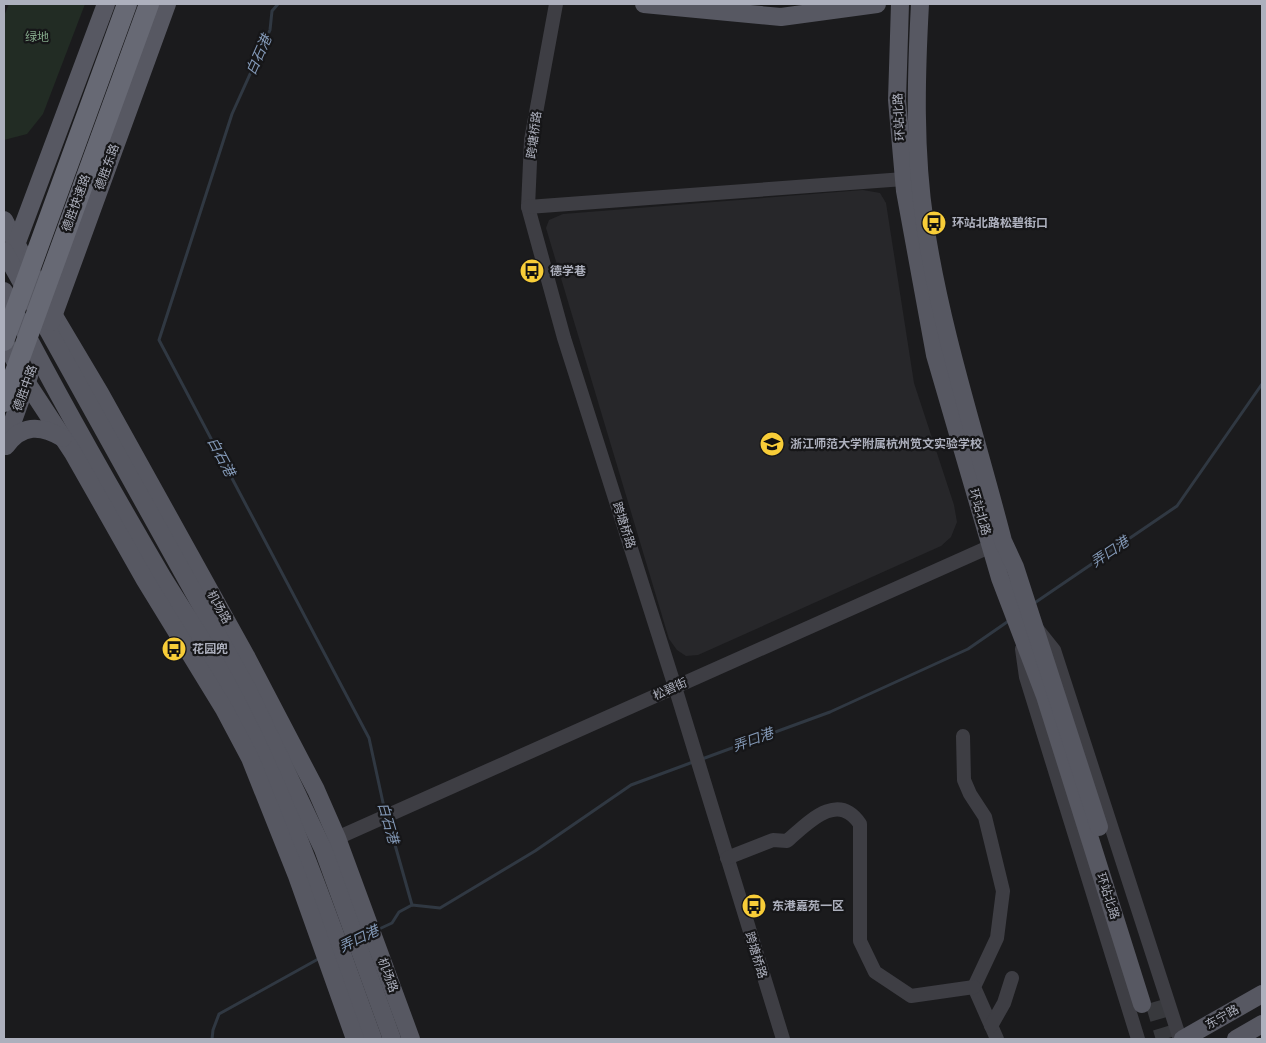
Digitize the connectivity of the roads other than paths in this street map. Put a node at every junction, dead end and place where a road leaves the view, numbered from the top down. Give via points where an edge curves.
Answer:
1 (106, 4) edge
2 (127, 4) edge
3 (149, 4) edge
4 (167, 4) edge
5 (556, 4) edge
6 (644, 4) edge
7 (877, 4) edge
8 (900, 4) edge
9 (920, 4) edge
10 (904, 179) junction
11 (528, 207) junction
12 (4, 220) edge
13 (10, 252) edge
14 (4, 279) edge
15 (4, 291) edge
16 (50, 323) junction
17 (4, 341) edge
18 (37, 356) junction
19 (27, 383) junction
20 (4, 402) edge
21 (63, 438) junction
22 (4, 447) edge
23 (111, 488) junction
24 (111, 518) junction
25 (997, 544) junction
26 (186, 563) junction
27 (1035, 626) junction
28 (1021, 638) junction
29 (675, 687) junction
30 (963, 736) dead end
31 (337, 838) junction
32 (727, 858) junction
33 (304, 875) junction
34 (338, 914) junction
35 (347, 968) junction
36 (1012, 978) dead end
37 (974, 987) junction
38 (1262, 994) edge
39 (1262, 1024) edge
40 (991, 1026) junction
41 (355, 1039) edge
42 (374, 1039) edge
43 (392, 1039) edge
44 (411, 1039) edge
45 (783, 1039) edge
46 (997, 1039) edge
47 (1138, 1039) edge
48 (1181, 1039) edge
49 (1236, 1039) edge

1 - 13 main road
2 - 17 highway, 德胜快速路, bridge
3 - 20 highway, 德胜快速路, bridge
4 - 16 main road, 德胜东路
5 - 11 street, 跨塘桥路 via 531,140
6 - 7 main road via 781,17
8 - 10 main road, 环站北路 via 897,100
9 - 25 main road, 环站北路 via 916,73 925,223 942,311
10 - 11 street
10 - 25 main road, 环站北路 via 935,356
11 - 29 street, 跨塘桥路 via 564,338
12 - 13 main road, 机场路
13 - 14 main road
13 - 16 main road, 机场路
15 - 18 main road, 机场路
16 - 18 main road, 德胜中路
16 - 26 main road, 机场路
17 - 19 main road, 机场路
18 - 19 main road, 德胜中路
18 - 23 main road, 机场路
19 - 21 main road, 机场路
19 - 22 main road, 德胜中路
21 - 22 main road via 50,430 37,428 13,436
21 - 24 main road, 机场路
23 - 24 main road
23 - 33 main road, 机场路 via 226,681 303,846
24 - 33 main road, 机场路 via 224,709
25 - 27 main road, 环站北路 via 1015,567
25 - 28 main road, 环站北路 via 1000,578
25 - 29 street, 松碧街
26 - 31 main road, 机场路 via 246,656 316,790
26 - 34 main road, 机场路 via 323,849
27 - 28 main road, 环站北路 via 1148,1003 1045,696
27 - 48 street via 1054,650
28 - 47 street via 1026,677
29 - 31 street, 松碧街
29 - 32 street, 跨塘桥路
30 - 37 street via 964,780 985,817 1003,891 997,938
31 - 34 main road, 机场路
32 - 37 street via 773,840 786,841 828,811 845,810 853,814 860,824 860,941 875,972 911,996
32 - 45 street, 跨塘桥路
33 - 34 main road, 机场路
34 - 35 main road, 机场路
34 - 44 main road, 机场路 via 379,950
35 - 41 main road, 机场路
35 - 42 main road, 机场路
35 - 43 main road, 机场路
36 - 40 street via 1004,1003
37 - 40 street
38 - 48 main road, 东宁路
39 - 49 main road
40 - 46 street

